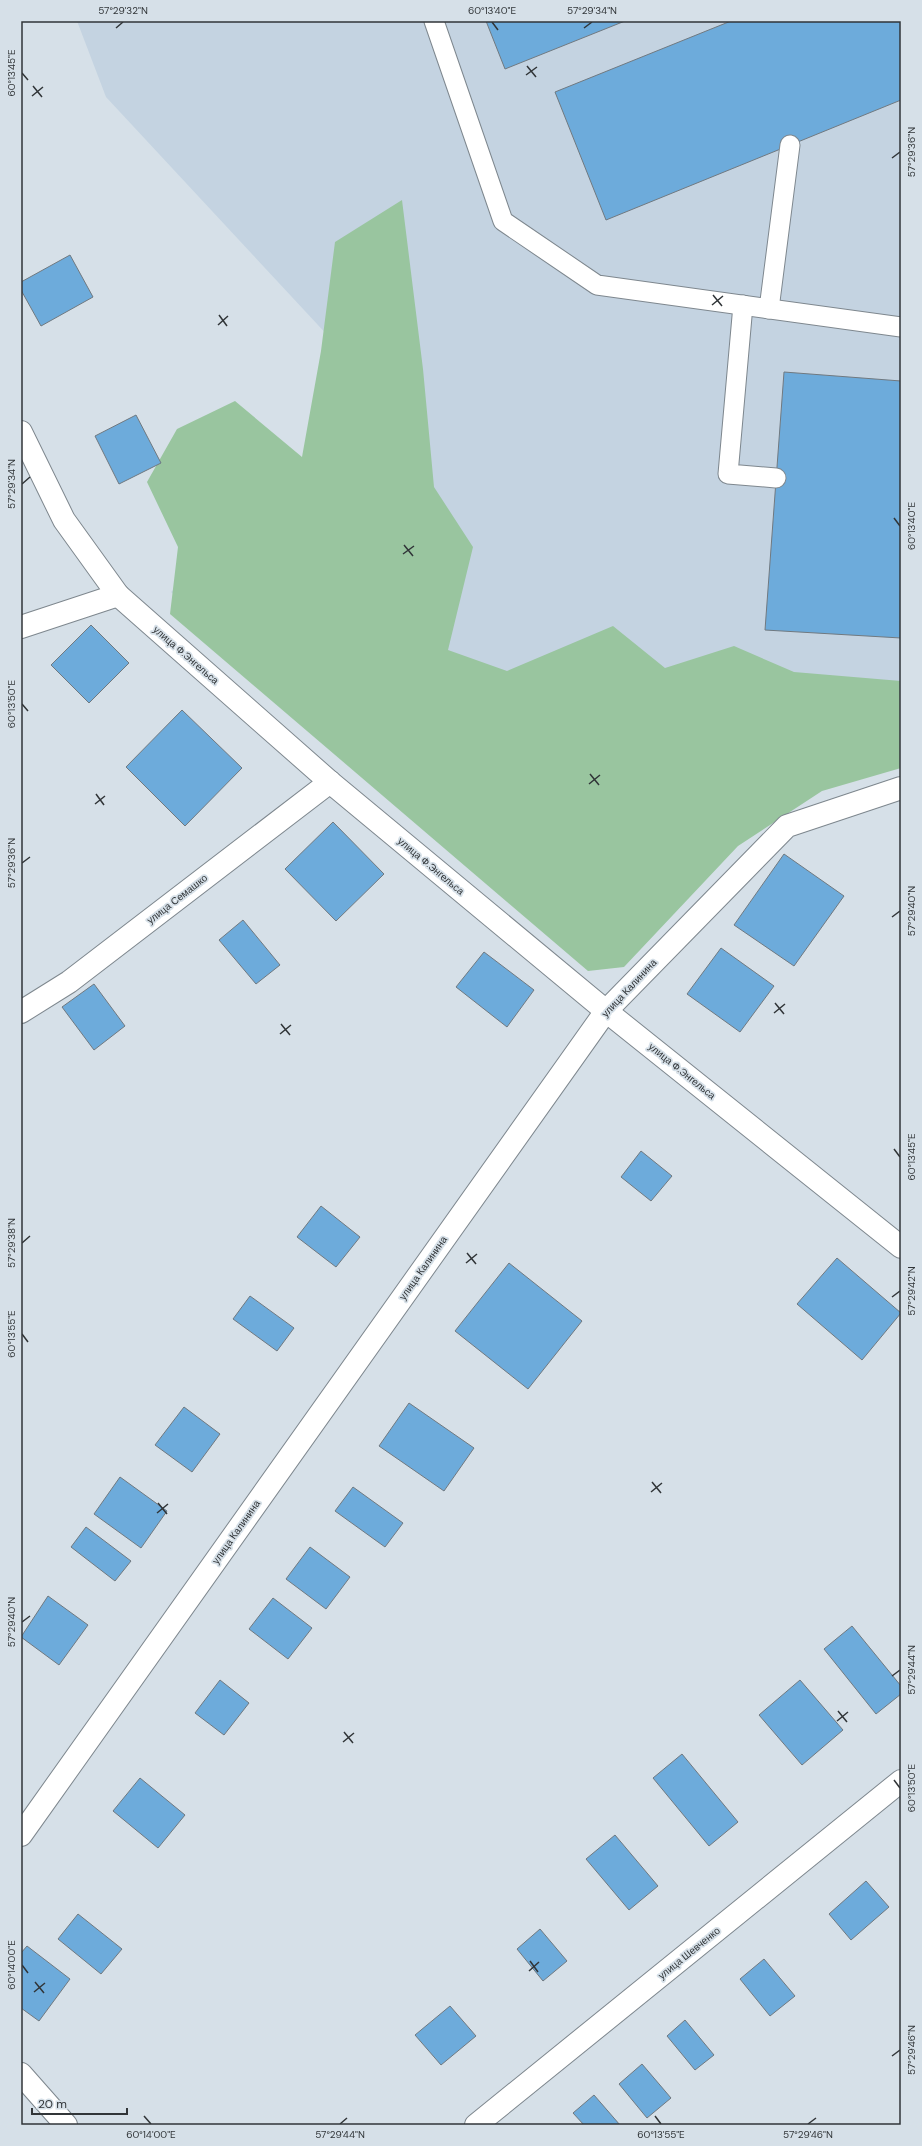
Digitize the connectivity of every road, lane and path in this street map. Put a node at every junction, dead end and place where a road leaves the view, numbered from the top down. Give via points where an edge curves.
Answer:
1 (434, 21) edge
2 (790, 145) dead end
3 (743, 305) junction
4 (769, 309) junction
5 (901, 327) edge
6 (21, 432) edge
7 (776, 478) dead end
8 (118, 595) junction
9 (21, 627) edge
10 (330, 782) junction
11 (901, 788) edge
12 (606, 1011) junction
13 (21, 1012) edge
14 (901, 1247) edge
15 (901, 1781) edge
16 (21, 1834) edge
17 (21, 2074) edge
18 (66, 2125) edge
19 (476, 2125) edge

1 - 3 lane via 503,221 596,285
2 - 4 lane
3 - 4 lane
3 - 7 lane via 728,474
4 - 5 lane
6 - 8 street, улица Ф.Энгельса via 64,520
8 - 9 street
8 - 10 street, улица Ф.Энгельса
10 - 12 street, улица Ф.Энгельса
10 - 13 street, улица Семашко via 69,982
11 - 12 street, улица Калинина via 786,826
12 - 14 street, улица Ф.Энгельса
12 - 16 street, улица Калинина
15 - 19 street, улица Шевченко
17 - 18 street

